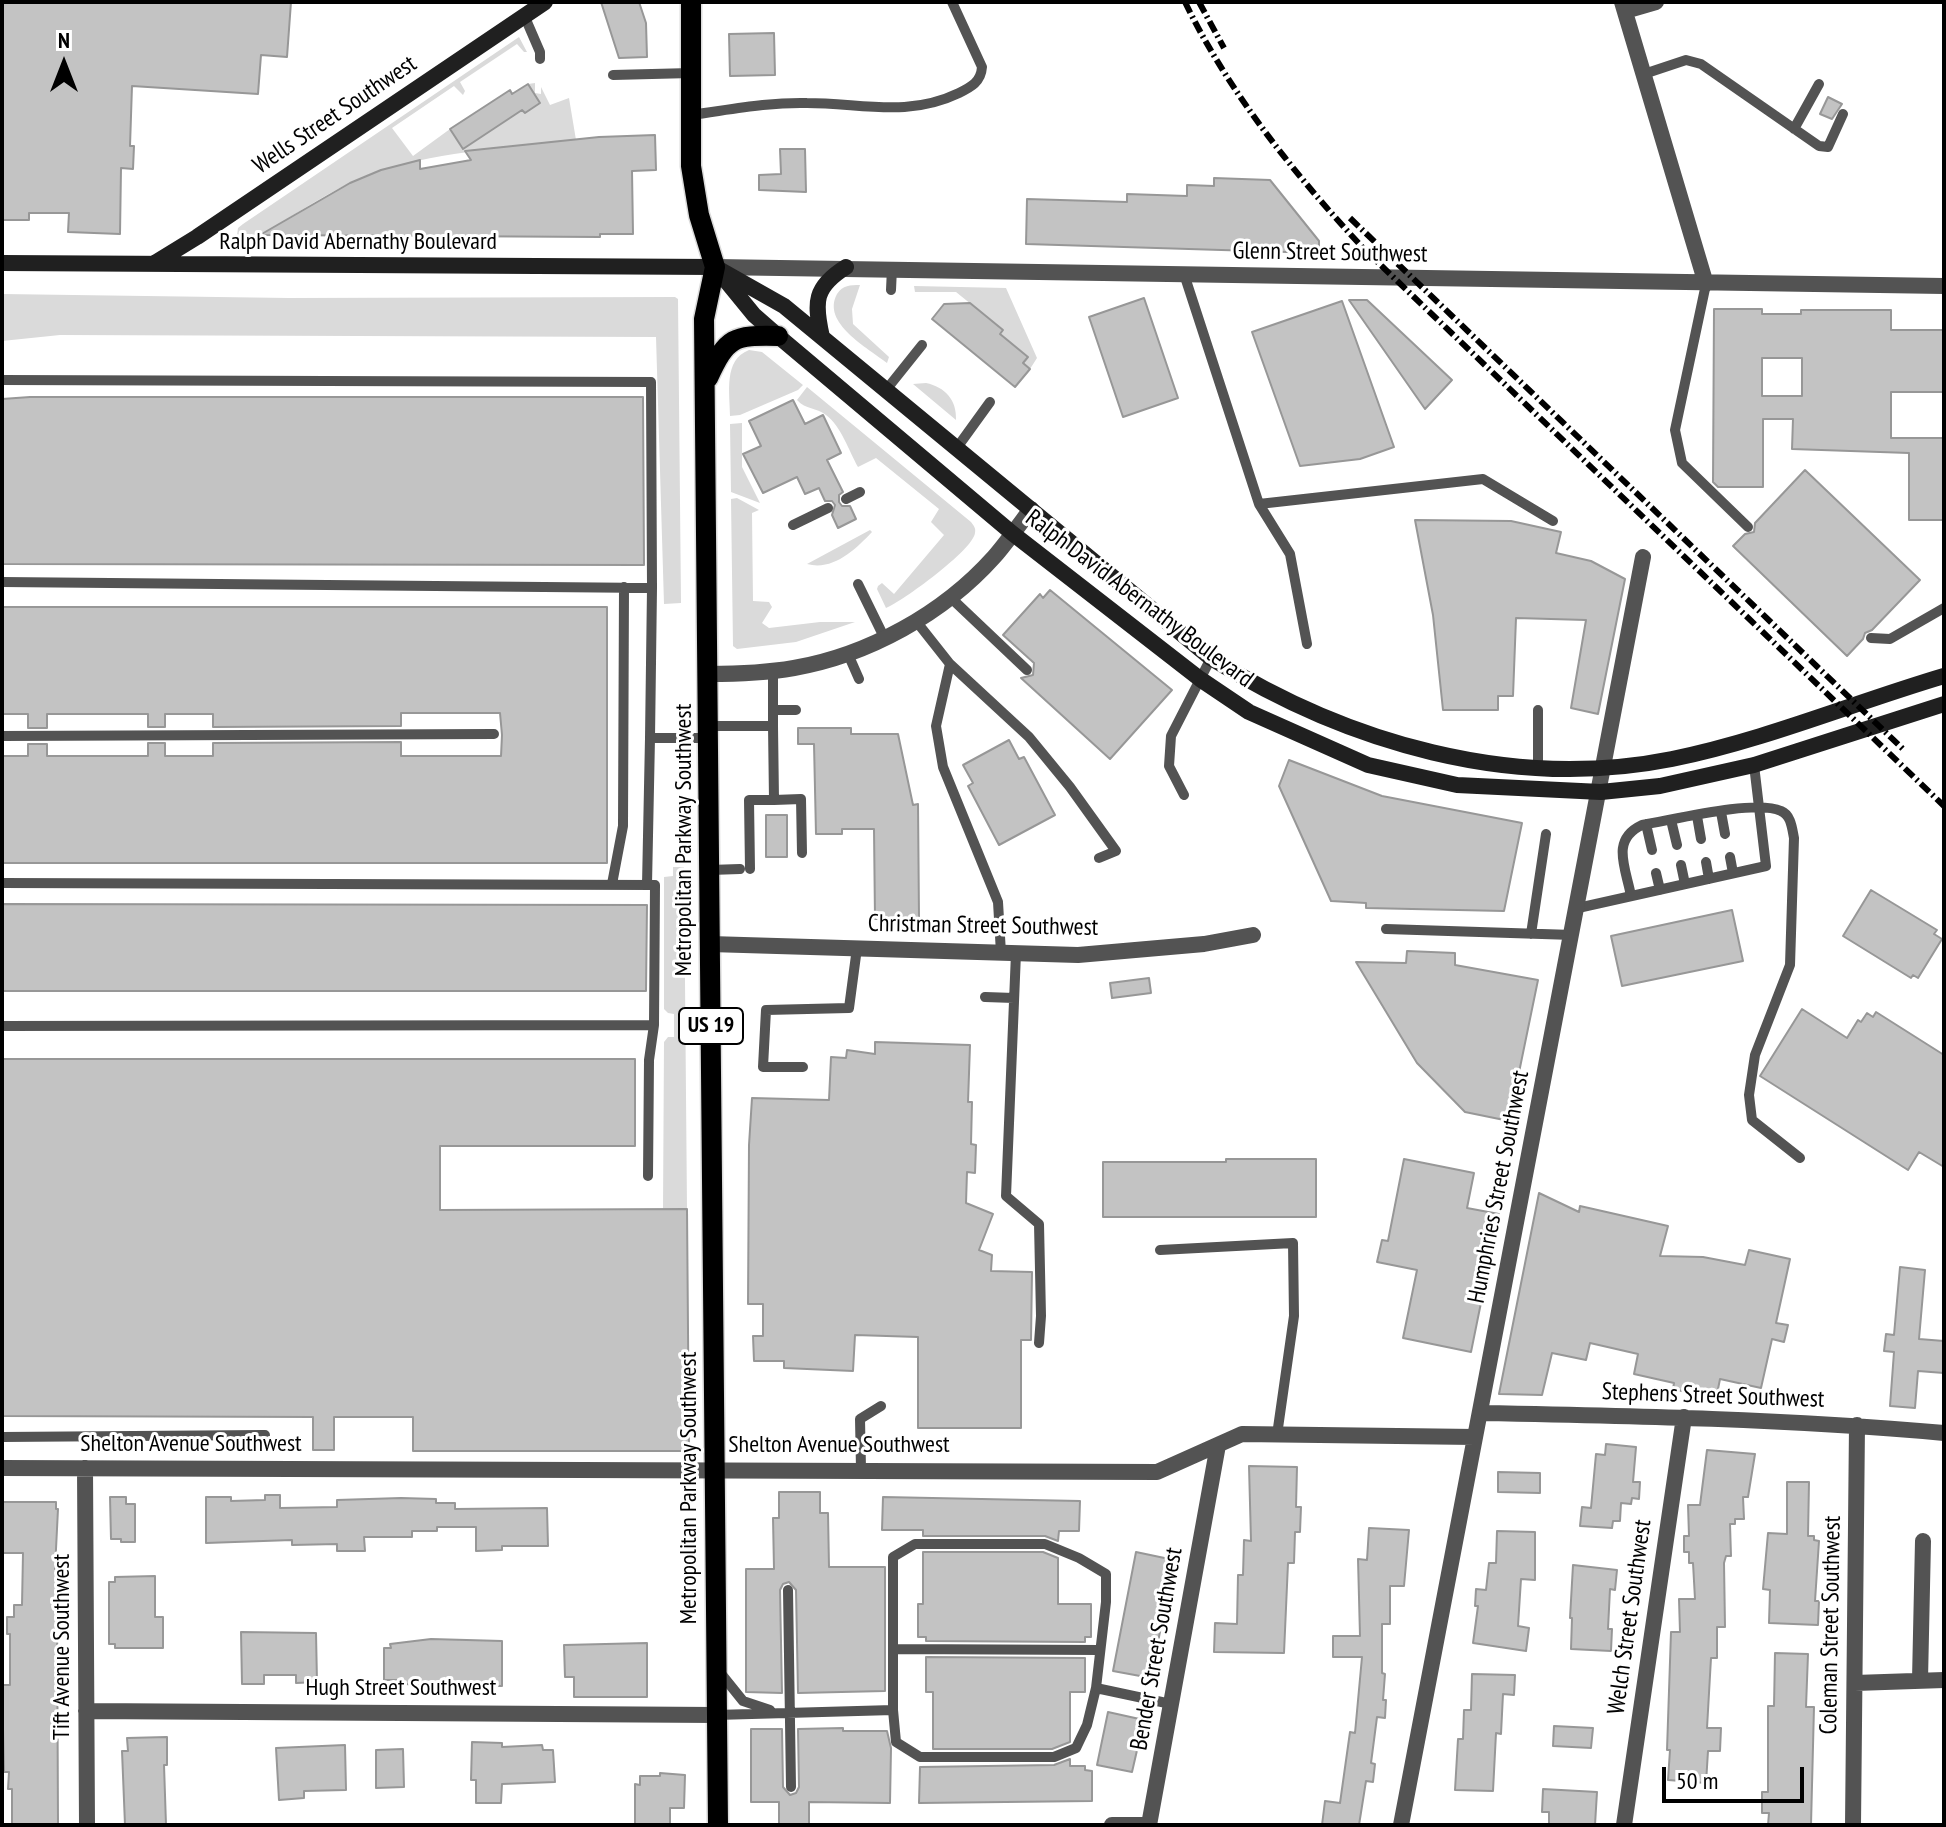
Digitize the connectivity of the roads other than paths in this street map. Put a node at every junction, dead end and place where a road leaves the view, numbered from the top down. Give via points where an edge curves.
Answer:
1 (545, 2) edge
2 (691, 2) edge
3 (952, 2) edge
4 (1656, 2) edge
5 (1624, 7) edge
6 (524, 15) junction
7 (540, 59) dead end
8 (691, 73) junction
9 (1644, 74) junction
10 (613, 75) dead end
11 (1819, 84) dead end
12 (1843, 114) dead end
13 (691, 115) junction
14 (1794, 129) junction
15 (2, 263) edge
16 (152, 265) junction
17 (715, 267) junction
18 (846, 267) junction
19 (892, 268) junction
20 (1184, 274) junction
21 (1706, 284) junction
22 (1944, 286) edge
23 (891, 290) dead end
24 (778, 336) junction
25 (822, 337) junction
26 (922, 345) dead end
27 (2, 380) edge
28 (705, 385) junction
29 (886, 390) junction
30 (990, 402) dead end
31 (956, 449) junction
32 (860, 492) dead end
33 (846, 499) dead end
34 (1259, 504) junction
35 (828, 508) dead end
36 (1031, 509) junction
37 (1553, 521) dead end
38 (793, 525) dead end
39 (1748, 527) dead end
40 (1012, 533) junction
41 (1643, 557) dead end
42 (2, 582) edge
43 (858, 584) dead end
44 (624, 587) junction
45 (652, 588) junction
46 (950, 597) junction
47 (1944, 608) edge
48 (916, 621) junction
49 (884, 637) junction
50 (1871, 638) dead end
51 (1307, 644) dead end
52 (848, 654) junction
53 (1211, 658) junction
54 (950, 664) junction
55 (1027, 670) dead end
56 (773, 671) junction
57 (709, 674) junction
58 (1944, 676) edge
59 (859, 679) dead end
60 (1200, 679) junction
61 (1944, 704) edge
62 (773, 710) junction
63 (796, 710) dead end
64 (1538, 710) dead end
65 (773, 726) junction
66 (709, 732) junction
67 (494, 734) dead end
68 (2, 736) edge
69 (650, 738) junction
70 (1754, 765) junction
71 (1538, 767) junction
72 (1605, 769) junction
73 (1601, 792) junction
74 (1184, 795) dead end
75 (774, 800) junction
76 (1757, 806) junction
77 (1721, 812) junction
78 (1697, 816) junction
79 (1671, 820) junction
80 (1646, 824) junction
81 (1546, 834) dead end
82 (1725, 834) dead end
83 (1701, 839) dead end
84 (1677, 845) dead end
85 (1652, 850) dead end
86 (802, 853) dead end
87 (1730, 857) dead end
88 (1099, 858) dead end
89 (1706, 862) dead end
90 (1681, 865) dead end
91 (710, 870) junction
92 (1656, 873) dead end
93 (1733, 873) junction
94 (1709, 879) junction
95 (2, 883) edge
96 (612, 884) junction
97 (1685, 884) junction
98 (647, 885) junction
99 (1660, 890) junction
100 (1631, 896) junction
101 (1578, 908) junction
102 (1386, 929) dead end
103 (1531, 934) junction
104 (1253, 935) dead end
105 (1573, 935) junction
106 (710, 944) junction
107 (857, 948) junction
108 (1008, 953) junction
109 (985, 997) dead end
110 (1014, 998) junction
111 (654, 1025) junction
112 (2, 1026) edge
113 (803, 1067) dead end
114 (1800, 1158) dead end
115 (648, 1176) dead end
116 (1160, 1250) dead end
117 (1039, 1343) dead end
118 (881, 1406) dead end
119 (1480, 1413) junction
120 (1684, 1417) junction
121 (1857, 1425) junction
122 (1944, 1433) edge
123 (265, 1435) dead end
124 (1277, 1435) junction
125 (2, 1437) edge
126 (1475, 1437) junction
127 (1218, 1445) junction
128 (2, 1468) edge
129 (85, 1468) junction
130 (715, 1469) junction
131 (861, 1469) junction
132 (1923, 1541) dead end
133 (788, 1590) dead end
134 (893, 1649) junction
135 (1100, 1650) junction
136 (716, 1668) junction
137 (1920, 1680) junction
138 (1944, 1680) edge
139 (1855, 1683) junction
140 (1096, 1688) junction
141 (1171, 1704) junction
142 (893, 1710) junction
143 (86, 1711) junction
144 (785, 1712) junction
145 (716, 1715) junction
146 (791, 1787) dead end
147 (87, 1825) edge
148 (718, 1825) edge
149 (1112, 1825) edge
150 (1401, 1825) edge
151 (1624, 1825) edge
152 (1853, 1825) edge

1 - 6 main road, Wells Street Southwest
2 - 8 main road
3 - 13 lane via 982,67 972,86 942,101 894,109 806,103
4 - 5 street
5 - 9 street
6 - 7 lane
6 - 16 main road, Wells Street Southwest
8 - 10 lane
8 - 13 main road
9 - 14 lane via 1686,60 1701,64
9 - 21 street
11 - 14 lane
12 - 14 lane via 1828,147
13 - 17 main road via 691,166
15 - 16 main road, Ralph David Abernathy Boulevard
16 - 17 main road, Ralph David Abernathy Boulevard
17 - 18 street, Glenn Street Southwest
17 - 24 main road, Ralph David Abernathy Boulevard
17 - 25 main road, Ralph David Abernathy Boulevard via 784,306
17 - 28 main road, Metropolitan Parkway Southwest / US 19 via 704,312
18 - 19 street, Glenn Street Southwest
18 - 25 main road via 819,293 816,313
19 - 20 street, Glenn Street Southwest
19 - 23 lane
20 - 21 street, Glenn Street Southwest
20 - 34 lane
21 - 22 street, Glenn Street Southwest
21 - 39 lane via 1675,430 1682,463
24 - 28 main road via 750,335 732,341 721,350
24 - 40 main road, Ralph David Abernathy Boulevard
25 - 29 main road, Ralph David Abernathy Boulevard
26 - 29 lane
27 - 45 lane via 651,382
28 - 57 main road, Metropolitan Parkway Southwest / US 19
29 - 31 main road, Ralph David Abernathy Boulevard
30 - 31 lane
31 - 36 main road, Ralph David Abernathy Boulevard
32 - 33 lane
34 - 37 lane via 1483,479
34 - 51 lane via 1290,554
35 - 38 lane
36 - 40 street
36 - 53 main road, Ralph David Abernathy Boulevard
40 - 46 street
40 - 60 main road, Ralph David Abernathy Boulevard
41 - 72 street, Humphries Street Southwest
42 - 44 lane
43 - 49 lane
44 - 45 lane
44 - 96 lane via 623,826
45 - 69 lane
46 - 48 street
46 - 55 lane
47 - 50 lane via 1890,639
48 - 49 street
48 - 54 lane
49 - 52 street
52 - 56 street
52 - 59 lane
53 - 60 lane
53 - 71 main road, Ralph David Abernathy Boulevard via 1280,698 1389,742 1446,756
54 - 88 lane via 1029,737 1070,787 1116,851
54 - 108 lane via 936,726 943,767 998,902
56 - 57 street
56 - 62 lane
57 - 66 main road, Metropolitan Parkway Southwest / US 19
58 - 72 main road, Ralph David Abernathy Boulevard via 1731,745
60 - 73 main road, Ralph David Abernathy Boulevard via 1249,712 1368,765 1457,785
60 - 74 lane via 1171,736 1169,766
61 - 70 main road, Ralph David Abernathy Boulevard
62 - 63 lane
62 - 65 lane
64 - 71 lane
65 - 66 lane
65 - 75 lane
66 - 69 lane
66 - 91 main road, Metropolitan Parkway Southwest / US 19
67 - 68 lane
69 - 98 lane
70 - 73 main road, Ralph David Abernathy Boulevard via 1683,783
70 - 76 lane
71 - 72 main road, Ralph David Abernathy Boulevard
72 - 73 street, Humphries Street Southwest
73 - 101 street, Humphries Street Southwest
75 - 86 lane via 801,799
75 - 91 lane via 749,800 745,869
76 - 77 lane
76 - 93 lane via 1766,866
76 - 114 lane via 1782,811 1794,838 1790,965 1755,1055 1749,1095 1752,1120
77 - 78 lane
77 - 82 lane
78 - 79 lane
78 - 83 lane
79 - 80 lane
79 - 84 lane
80 - 85 lane
80 - 100 lane via 1630,830 1622,842
81 - 103 lane
87 - 93 lane
89 - 94 lane
90 - 97 lane
91 - 106 main road, Metropolitan Parkway Southwest / US 19
92 - 99 lane
93 - 94 lane
94 - 97 lane
95 - 96 lane
96 - 98 lane
97 - 99 lane
98 - 111 lane via 655,885
99 - 100 lane
100 - 101 lane
101 - 105 street, Humphries Street Southwest
102 - 103 lane
103 - 105 lane
104 - 108 street, Christman Street Southwest via 1078,955
105 - 119 street, Humphries Street Southwest
106 - 107 street, Christman Street Southwest
106 - 130 main road, Metropolitan Parkway Southwest / US 19
107 - 108 street, Christman Street Southwest
107 - 113 lane via 849,1008 766,1010 763,1067
108 - 110 lane
109 - 110 lane
110 - 117 lane via 1006,1196 1039,1224
111 - 112 lane
111 - 115 lane
116 - 124 lane via 1293,1243 1294,1316
118 - 131 lane via 860,1419
119 - 120 street, Stephens Street Southwest
119 - 126 street, Humphries Street Southwest
120 - 121 street, Stephens Street Southwest
120 - 151 street, Welch Street Southwest
121 - 122 street, Stephens Street Southwest
121 - 139 street, Coleman Street Southwest
123 - 125 lane
124 - 126 street, Shelton Avenue Southwest
124 - 127 street, Shelton Avenue Southwest via 1242,1434
126 - 150 street, Humphries Street Southwest
127 - 131 street, Shelton Avenue Southwest via 1157,1472
127 - 141 street, Bender Street Southwest
128 - 129 street, Shelton Avenue Southwest
129 - 130 street, Shelton Avenue Southwest
129 - 143 street, Tift Avenue Southwest
130 - 131 street, Shelton Avenue Southwest
130 - 136 main road, Metropolitan Parkway Southwest / US 19
132 - 137 street
133 - 144 lane
134 - 135 lane
134 - 135 lane via 893,1557 915,1544 1045,1544 1106,1574
134 - 142 lane
135 - 140 lane
136 - 144 lane via 743,1701
136 - 145 main road, Metropolitan Parkway Southwest / US 19
137 - 138 street
137 - 139 street
139 - 152 street, Coleman Street Southwest
140 - 141 lane
140 - 142 lane via 1076,1748 1054,1757 920,1757 896,1742
141 - 149 street, Bender Street Southwest via 1149,1825
142 - 144 lane
143 - 145 street, Hugh Street Southwest
143 - 147 street, Tift Avenue Southwest
144 - 145 lane
144 - 146 lane
145 - 148 main road, Metropolitan Parkway Southwest / US 19

